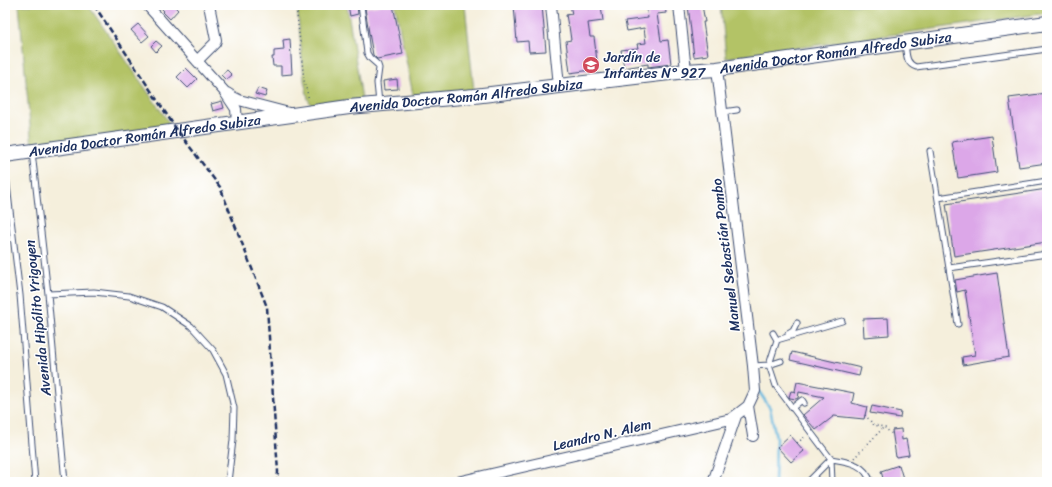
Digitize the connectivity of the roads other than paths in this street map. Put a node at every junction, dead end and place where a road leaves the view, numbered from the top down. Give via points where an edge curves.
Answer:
1 (147, 5) edge
2 (210, 5) edge
3 (361, 5) edge
4 (551, 5) edge
5 (679, 5) edge
6 (1047, 23) edge
7 (905, 43) junction
8 (1047, 49) edge
9 (197, 61) junction
10 (717, 69) junction
11 (686, 71) junction
12 (559, 86) junction
13 (224, 91) junction
14 (379, 104) junction
15 (737, 110) dead end
16 (722, 112) junction
17 (295, 115) junction
18 (237, 123) junction
19 (32, 151) junction
20 (930, 151) dead end
21 (5, 155) edge
22 (5, 168) edge
23 (1047, 181) edge
24 (938, 198) junction
25 (1047, 254) edge
26 (949, 268) junction
27 (48, 294) junction
28 (842, 321) dead end
29 (797, 323) dead end
30 (958, 324) dead end
31 (773, 333) dead end
32 (777, 340) junction
33 (781, 361) dead end
34 (769, 365) junction
35 (753, 366) junction
36 (804, 403) dead end
37 (748, 406) junction
38 (792, 408) junction
39 (736, 416) junction
40 (753, 436) dead end
41 (831, 459) junction
42 (36, 482) edge
43 (65, 482) edge
44 (228, 482) edge
45 (457, 482) edge
46 (713, 482) edge
47 (808, 482) edge
48 (832, 482) edge
49 (871, 482) edge

1 - 9 street
2 - 9 street via 216,40
3 - 14 lane via 367,54 379,68
4 - 12 street
5 - 11 street
6 - 7 main road, Avenida Doctor Román Alfredo Subiza
7 - 8 lane via 908,61 916,67
7 - 10 main road, Avenida Doctor Román Alfredo Subiza
9 - 13 street
10 - 11 main road, Avenida Doctor Román Alfredo Subiza
10 - 16 street, Manuel Sebastián Pombo
11 - 12 main road, Avenida Doctor Román Alfredo Subiza
12 - 14 main road, Avenida Doctor Román Alfredo Subiza
13 - 17 street via 239,100
13 - 18 street via 236,109
14 - 17 main road, Avenida Doctor Román Alfredo Subiza
15 - 16 lane
16 - 35 street, Manuel Sebastián Pombo
17 - 18 main road, Avenida Doctor Román Alfredo Subiza
18 - 19 main road, Avenida Doctor Román Alfredo Subiza
19 - 21 main road, Avenida Doctor Román Alfredo Subiza
19 - 27 lane, Avenida Hipólito Yrigoyen
20 - 24 lane
22 - 42 lane, Avenida Hipólito Yrigoyen via 20,295
23 - 24 lane
24 - 26 lane
25 - 26 lane
26 - 30 lane
27 - 43 lane, Avenida Hipólito Yrigoyen
27 - 44 lane via 94,292 129,296 162,307 191,326 213,350 226,374 234,408
28 - 32 lane
29 - 32 lane via 794,331
31 - 32 lane
32 - 34 lane
33 - 34 lane
34 - 35 lane
34 - 38 lane via 776,386
35 - 37 street, Manuel Sebastián Pombo via 755,391
36 - 38 lane via 802,400
37 - 39 street, Leandro N. Alem
37 - 40 street, Manuel Sebastián Pombo
38 - 41 lane
39 - 45 street, Leandro N. Alem
39 - 46 street
41 - 47 lane
41 - 48 lane
41 - 49 lane via 862,467

